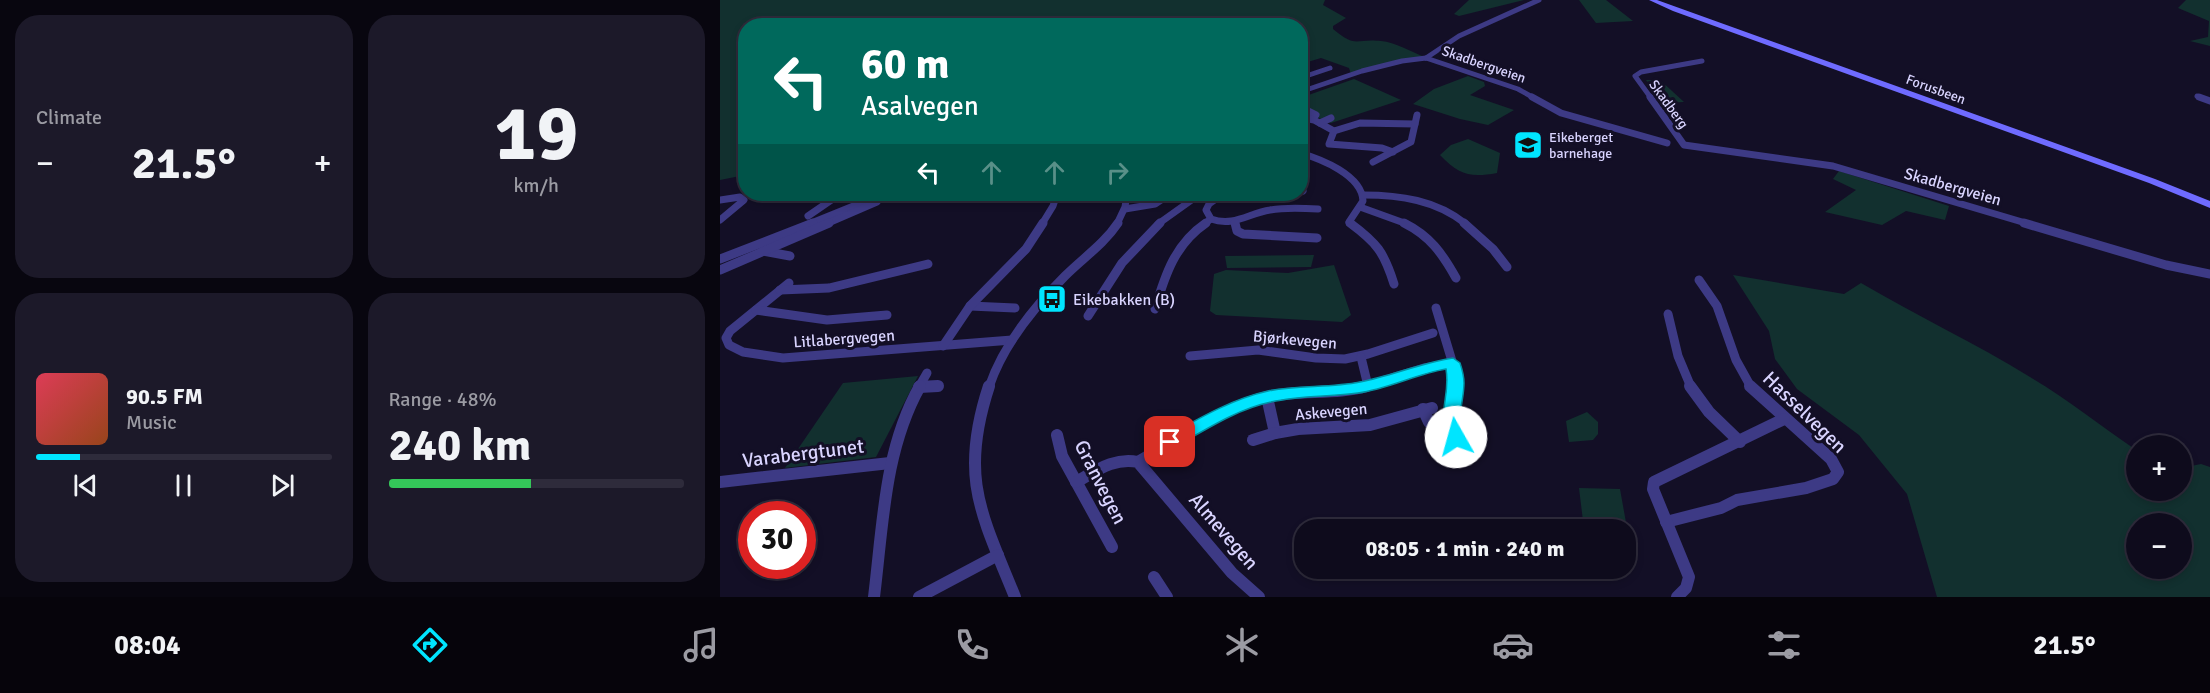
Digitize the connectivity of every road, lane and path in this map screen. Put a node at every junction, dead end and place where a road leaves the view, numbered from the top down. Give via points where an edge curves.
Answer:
1 (1539, 0) edge
2 (1652, 0) edge
3 (1426, 58) junction
4 (1702, 61) dead end
5 (1330, 68) dead end
6 (1308, 75) edge
7 (1308, 89) edge
8 (2197, 96) dead end
9 (2210, 101) edge
10 (1308, 111) edge
11 (1417, 114) dead end
12 (1316, 115) dead end
13 (1331, 118) dead end
14 (1308, 119) edge
15 (1320, 123) junction
16 (1415, 124) junction
17 (1334, 130) junction
18 (1667, 143) dead end
19 (1684, 145) joint
20 (1394, 152) junction
21 (1308, 156) edge
22 (1372, 162) dead end
23 (1363, 195) junction
24 (738, 197) edge
25 (720, 200) edge
26 (743, 201) edge
27 (830, 201) edge
28 (866, 201) edge
29 (1055, 201) edge
30 (1126, 201) edge
31 (1163, 201) edge
32 (1191, 201) edge
33 (1214, 201) edge
34 (877, 202) dead end
35 (2210, 205) edge
36 (1125, 207) junction
37 (1360, 207) junction
38 (1318, 209) dead end
39 (808, 216) dead end
40 (1211, 219) junction
41 (720, 220) edge
42 (1235, 223) junction
43 (1317, 238) dead end
44 (763, 251) junction
45 (790, 256) dead end
46 (720, 259) edge
47 (927, 264) dead end
48 (1507, 267) dead end
49 (720, 270) edge
50 (2210, 274) edge
51 (1455, 278) dead end
52 (1699, 280) dead end
53 (789, 283) dead end
54 (1394, 284) dead end
55 (780, 290) junction
56 (970, 306) junction
57 (1015, 308) dead end
58 (1436, 308) dead end
59 (1155, 309) dead end
60 (756, 310) junction
61 (1668, 314) dead end
62 (887, 315) dead end
63 (1088, 316) dead end
64 (1433, 333) dead end
65 (1012, 340) junction
66 (944, 346) junction
67 (1190, 356) dead end
68 (1360, 357) junction
69 (1453, 363) junction
70 (927, 373) dead end
71 (938, 386) dead end
72 (1368, 386) junction
73 (919, 387) junction
74 (1267, 397) junction
75 (1784, 419) junction
76 (1429, 422) dead end
77 (1275, 433) junction
78 (1057, 435) dead end
79 (1253, 440) dead end
80 (1740, 441) junction
81 (1463, 447) dead end
82 (1138, 462) junction
83 (890, 463) junction
84 (720, 482) edge
85 (1077, 482) junction
86 (1666, 522) junction
87 (1112, 547) dead end
88 (998, 555) junction
89 (1154, 578) dead end
90 (873, 597) edge
91 (919, 597) edge
92 (1015, 597) edge
93 (1167, 597) edge
94 (1259, 597) edge
95 (1677, 597) edge

1 - 3 street, Skadbergveien via 1474,28
2 - 35 main road, Forusbeen
3 - 7 street, Skadbergveien via 1362,71
3 - 18 street, Skadbergveien via 1518,89 1561,113
4 - 19 street, Skadberg via 1635,76
5 - 6 street
8 - 9 street
10 - 12 street
11 - 16 street
13 - 15 street
14 - 15 street
15 - 17 street
16 - 17 street via 1355,123
16 - 20 street via 1411,142
17 - 20 street via 1331,146
19 - 50 street, Skadbergveien via 1840,168 2174,267
20 - 22 street
21 - 23 street via 1326,162 1353,182
23 - 37 street
23 - 48 street via 1405,197 1457,215 1490,244
24 - 25 street
26 - 41 street
27 - 39 street
28 - 46 street
29 - 56 street via 1026,249
30 - 36 street
31 - 36 street
32 - 63 street via 1143,237 1116,269
33 - 40 street via 1207,207
34 - 44 street
36 - 65 street via 1108,237 1056,285
37 - 51 street via 1389,216 1430,238
37 - 54 street via 1349,222 1373,240 1387,262
38 - 42 street via 1264,211
40 - 42 street
40 - 59 street via 1174,254
42 - 43 street via 1237,231 1243,234
44 - 45 street
44 - 49 street
47 - 55 street via 829,288
52 - 75 street, Hasselvegen via 1720,311 1745,379
53 - 55 street, Litlabergvegen
55 - 60 street, Litlabergvegen
56 - 57 street
56 - 66 street
58 - 69 street
60 - 62 street, Litlabergvegen via 827,320
60 - 66 street, Litlabergvegen via 730,331 726,342 735,349 783,358
61 - 80 street via 1686,381 1710,413
64 - 68 street, Bjørkevegen via 1399,341
65 - 66 street, Litlabergvegen
65 - 88 street via 986,391 974,456 981,513
67 - 68 street, Bjørkevegen via 1254,349 1314,359
68 - 72 street
69 - 72 street
69 - 81 street via 1456,381 1452,428
70 - 73 street
71 - 73 street
72 - 74 street
73 - 83 street via 906,411
74 - 77 street, Askevegen
74 - 82 street via 1220,414
75 - 80 street
75 - 86 street, Hasselvegen via 1831,459 1837,466 1837,476 1806,488 1737,500
76 - 77 street, Askevegen via 1427,408 1370,425
77 - 79 street, Askevegen
78 - 85 street, Granvegen via 1062,456
80 - 86 street via 1657,478 1653,489
82 - 85 street via 1119,460
82 - 94 street, Almevegen via 1232,573
83 - 84 street, Varabergtunet
83 - 90 street
85 - 87 street, Granvegen
86 - 95 street via 1689,577 1686,588
88 - 91 street
88 - 92 street
89 - 93 street

